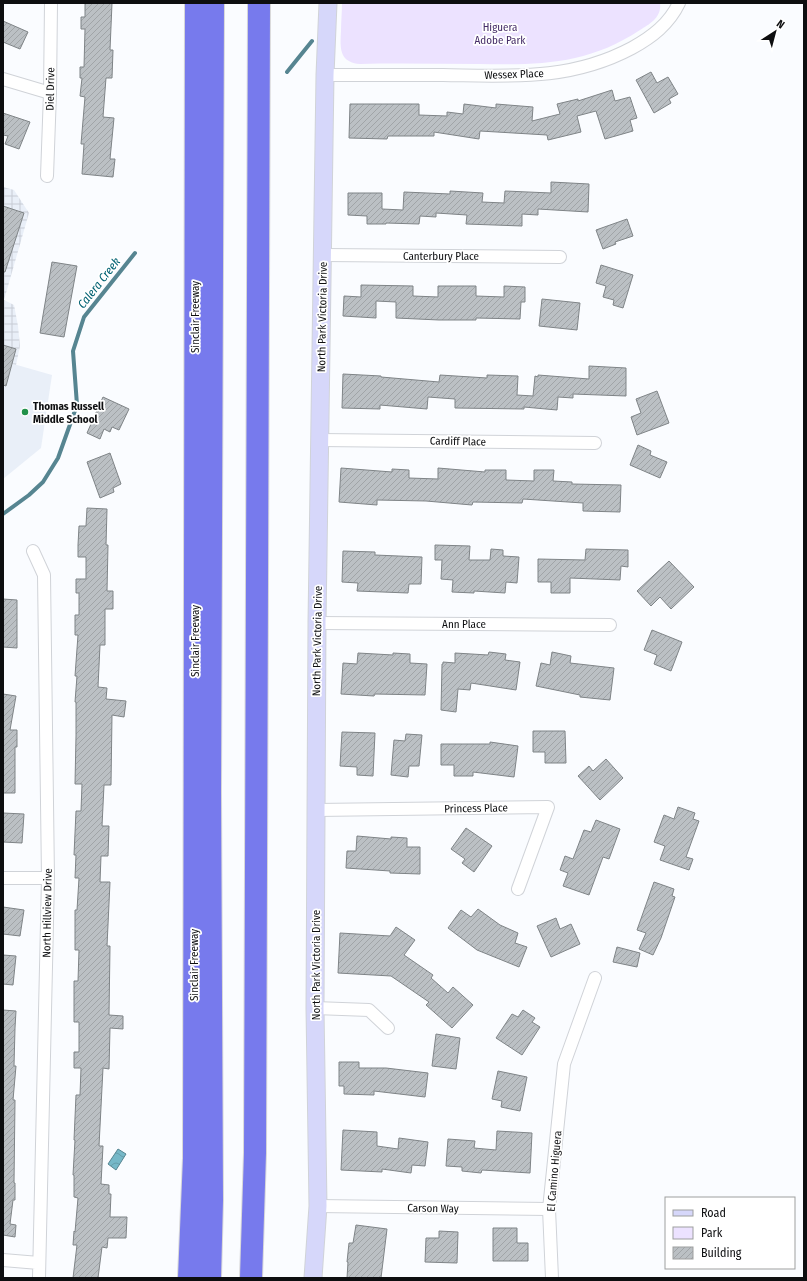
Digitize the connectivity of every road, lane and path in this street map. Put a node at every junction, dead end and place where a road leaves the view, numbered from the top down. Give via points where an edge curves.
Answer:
1 (51, 3) edge
2 (196, 3) edge
3 (213, 3) edge
4 (259, 3) edge
5 (328, 3) edge
6 (679, 3) edge
7 (325, 75) junction
8 (3, 79) edge
9 (50, 92) junction
10 (47, 176) dead end
11 (323, 255) junction
12 (560, 256) dead end
13 (320, 440) junction
14 (595, 443) dead end
15 (33, 551) dead end
16 (317, 623) junction
17 (610, 625) dead end
18 (316, 810) junction
19 (3, 878) edge
20 (48, 878) junction
21 (518, 889) dead end
22 (595, 978) dead end
23 (315, 1008) junction
24 (388, 1028) dead end
25 (318, 1206) junction
26 (549, 1209) junction
27 (3, 1260) edge
28 (39, 1263) junction
29 (38, 1278) edge
30 (189, 1278) edge
31 (210, 1278) edge
32 (251, 1278) edge
33 (313, 1278) edge
34 (552, 1278) edge

1 - 9 street, Diel Drive
2 - 30 highway, Sinclair Freeway via 194,1158
3 - 31 highway
4 - 32 highway via 255,1145
5 - 7 street, North Park Victoria Drive
6 - 7 street, Wessex Place via 666,25 645,41 596,64 571,70 504,76
7 - 11 street, North Park Victoria Drive
8 - 9 street
9 - 10 street, Diel Drive
11 - 12 street, Canterbury Place
11 - 13 street, North Park Victoria Drive
13 - 14 street, Cardiff Place
13 - 16 street, North Park Victoria Drive
15 - 20 street, North Hillview Drive via 44,575
16 - 17 street, Ann Place
16 - 18 street, North Park Victoria Drive
18 - 21 street, Princess Place via 548,807
18 - 23 street, North Park Victoria Drive
19 - 20 street
20 - 28 street, North Hillview Drive
22 - 26 street, El Camino Higuera via 564,1064
23 - 24 street via 368,1010
23 - 25 street, North Park Victoria Drive
25 - 26 street, Carson Way
25 - 33 street, North Park Victoria Drive
26 - 34 street, El Camino Higuera
27 - 28 street
28 - 29 street, North Hillview Drive

